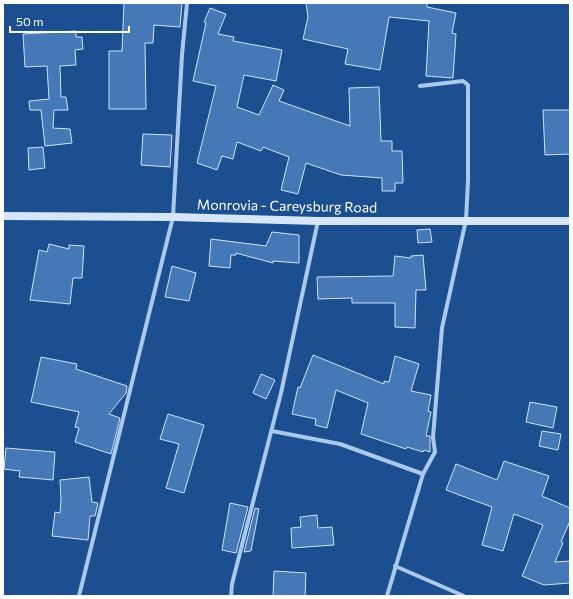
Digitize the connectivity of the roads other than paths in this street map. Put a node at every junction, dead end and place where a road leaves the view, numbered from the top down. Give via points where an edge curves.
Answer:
1 (187, 3) edge
2 (420, 86) dead end
3 (3, 216) edge
4 (173, 217) junction
5 (466, 220) junction
6 (570, 220) edge
7 (318, 221) junction
8 (272, 431) junction
9 (423, 474) junction
10 (395, 566) junction
11 (79, 596) edge
12 (231, 596) edge
13 (387, 596) edge
14 (464, 596) edge

1 - 4 street
2 - 5 street via 463,81 468,85
3 - 4 main road, Monrovia - Careysburg Road
4 - 7 main road, Monrovia - Careysburg Road
4 - 11 street
5 - 6 main road, Monrovia - Careysburg Road
5 - 7 main road, Monrovia - Careysburg Road
5 - 9 street via 442,328 433,437 435,452
7 - 8 street
8 - 9 street via 340,444
8 - 12 street
9 - 10 street
10 - 13 street
10 - 14 street

